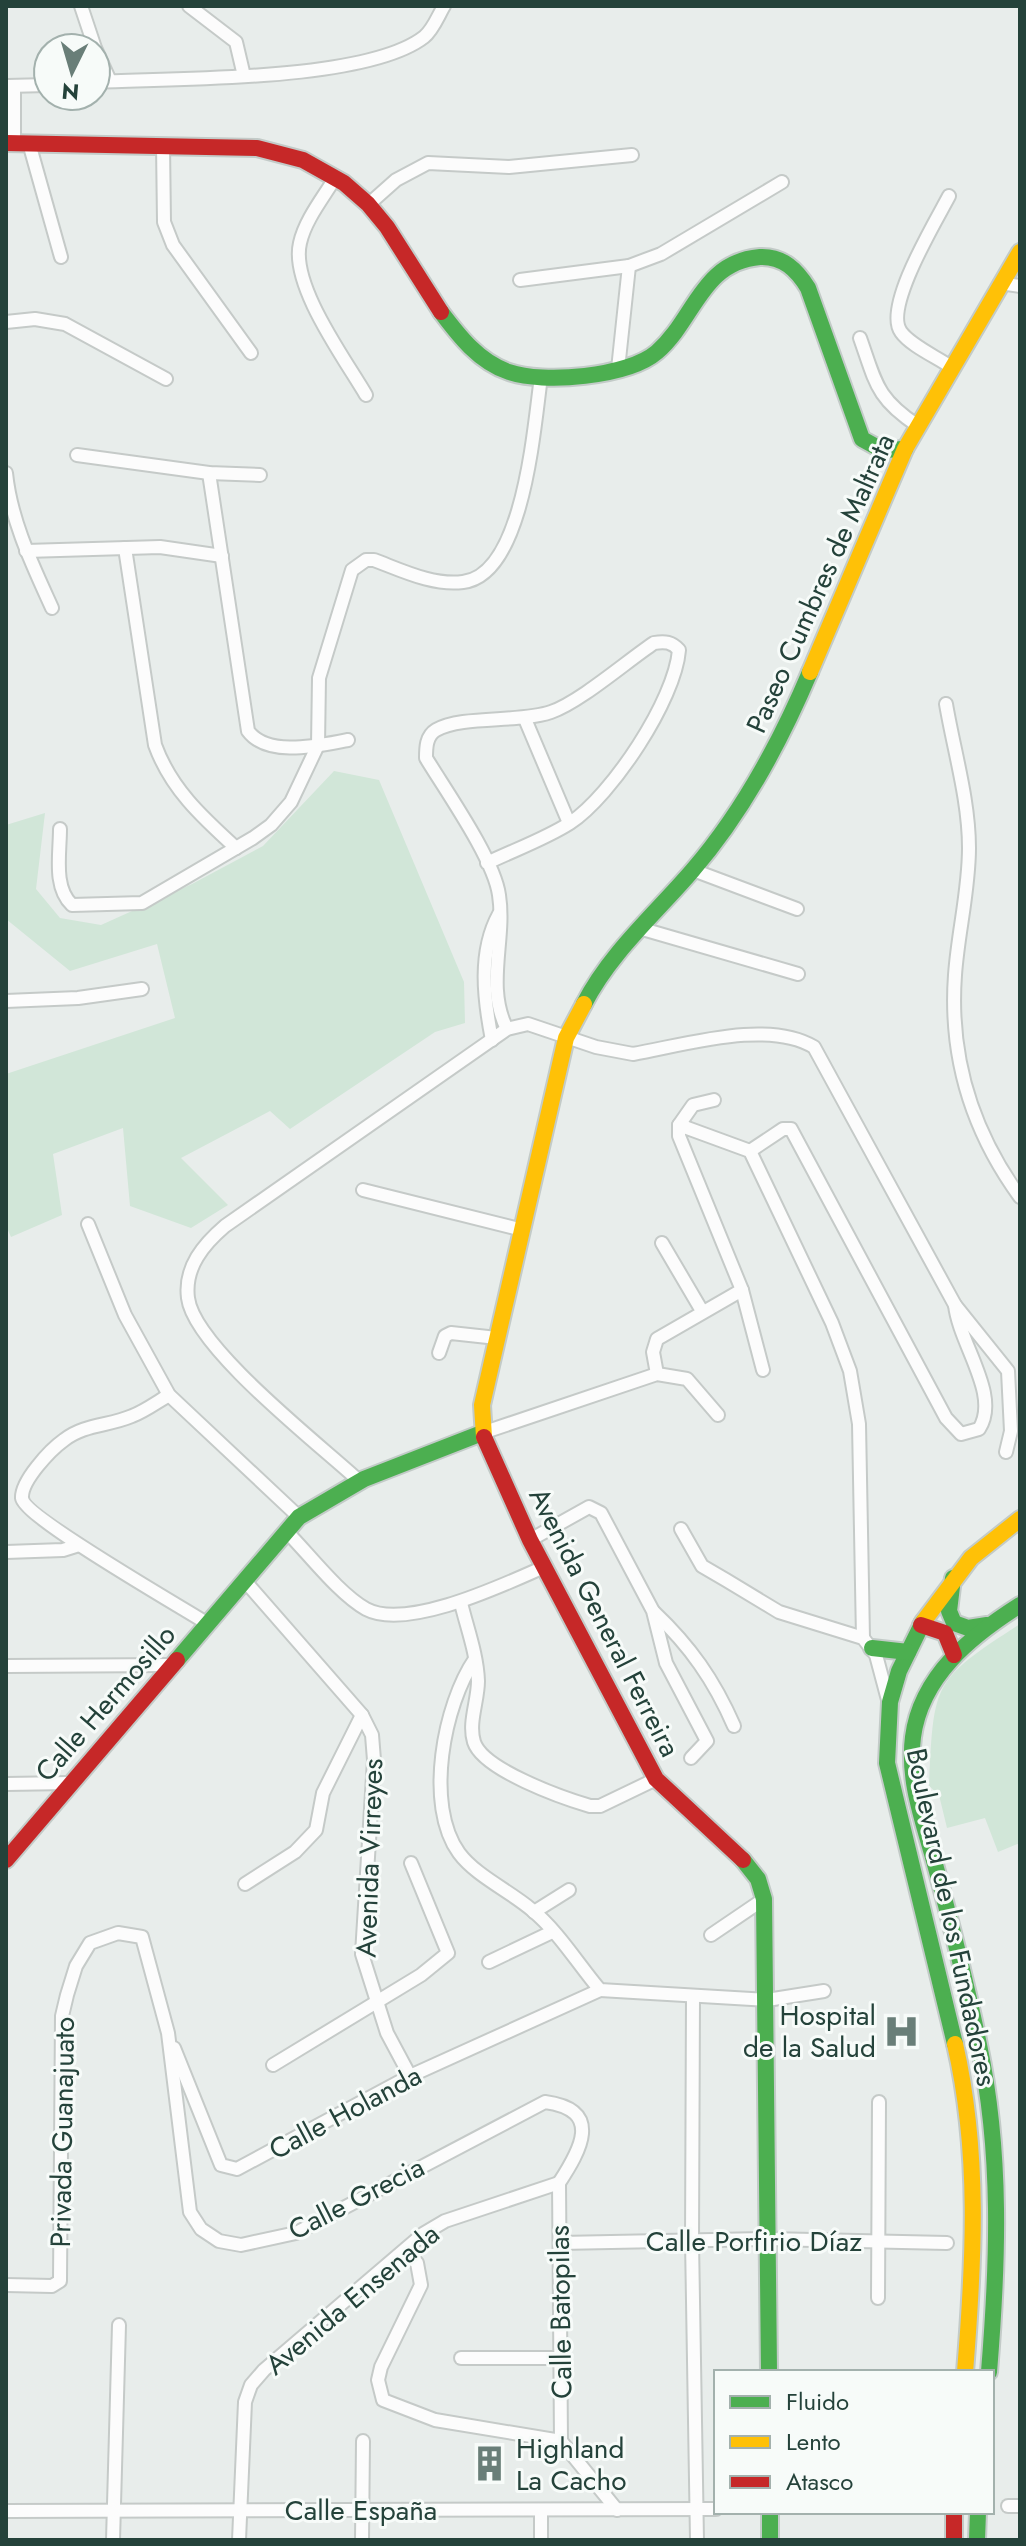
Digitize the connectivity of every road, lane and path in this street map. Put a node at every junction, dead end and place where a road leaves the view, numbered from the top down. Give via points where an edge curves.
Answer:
1 (81, 6) edge
2 (189, 6) edge
3 (444, 6) edge
4 (90, 32) edge
5 (244, 76) junction
6 (112, 81) edge
7 (32, 85) edge
8 (10, 86) edge
9 (16, 143) edge
10 (163, 145) junction
11 (632, 155) dead end
12 (335, 178) junction
13 (782, 182) dead end
14 (949, 196) dead end
15 (369, 204) junction
16 (1020, 252) edge
17 (61, 257) dead end
18 (629, 266) junction
19 (520, 280) dead end
20 (1000, 283) junction
21 (1020, 286) edge
22 (6, 322) edge
23 (860, 338) dead end
24 (251, 353) dead end
25 (951, 367) junction
26 (618, 369) junction
27 (541, 377) junction
28 (166, 379) dead end
29 (366, 395) dead end
30 (918, 426) junction
31 (905, 449) junction
32 (77, 455) dead end
33 (6, 473) edge
34 (209, 473) junction
35 (260, 475) dead end
36 (125, 548) junction
37 (26, 551) junction
38 (222, 556) junction
39 (52, 608) dead end
40 (946, 704) dead end
41 (525, 719) junction
42 (348, 740) dead end
43 (318, 745) junction
44 (569, 823) junction
45 (60, 829) dead end
46 (236, 848) junction
47 (487, 863) junction
48 (693, 870) junction
49 (797, 909) dead end
50 (499, 914) junction
51 (639, 928) junction
52 (798, 974) dead end
53 (142, 989) dead end
54 (6, 1001) edge
55 (507, 1029) junction
56 (566, 1038) junction
57 (492, 1040) junction
58 (714, 1100) dead end
59 (678, 1127) junction
60 (750, 1151) junction
61 (363, 1190) dead end
62 (1020, 1197) edge
63 (88, 1224) dead end
64 (523, 1230) junction
65 (662, 1243) dead end
66 (742, 1290) junction
67 (955, 1305) junction
68 (702, 1311) junction
69 (497, 1338) junction
70 (439, 1353) dead end
71 (763, 1370) dead end
72 (657, 1374) junction
73 (169, 1395) junction
74 (718, 1415) dead end
75 (482, 1433) junction
76 (1006, 1452) dead end
77 (358, 1480) junction
78 (299, 1517) junction
79 (1020, 1519) edge
80 (681, 1529) dead end
81 (286, 1531) junction
82 (530, 1540) junction
83 (79, 1545) junction
84 (6, 1552) edge
85 (544, 1567) junction
86 (953, 1578) junction
87 (245, 1581) junction
88 (1020, 1590) edge
89 (461, 1603) junction
90 (1013, 1609) edge
91 (653, 1611) junction
92 (208, 1624) junction
93 (991, 1624) junction
94 (921, 1625) junction
95 (867, 1643) junction
96 (908, 1652) junction
97 (954, 1655) junction
98 (475, 1659) junction
99 (172, 1665) junction
100 (6, 1666) edge
101 (889, 1712) junction
102 (362, 1715) junction
103 (734, 1726) dead end
104 (691, 1758) dead end
105 (656, 1779) junction
106 (69, 1783) junction
107 (6, 1784) edge
108 (6, 1860) edge
109 (411, 1863) dead end
110 (245, 1884) dead end
111 (569, 1890) dead end
112 (764, 1899) junction
113 (534, 1912) junction
114 (552, 1932) junction
115 (711, 1935) dead end
116 (489, 1962) dead end
117 (600, 1990) junction
118 (824, 1991) dead end
119 (693, 1997) junction
120 (767, 2000) junction
121 (377, 2003) junction
122 (168, 2033) junction
123 (273, 2065) dead end
124 (410, 2076) junction
125 (879, 2102) dead end
126 (559, 2183) junction
127 (768, 2239) junction
128 (878, 2240) junction
129 (692, 2241) junction
130 (560, 2243) junction
131 (947, 2243) dead end
132 (976, 2246) junction
133 (999, 2247) junction
134 (405, 2252) junction
135 (6, 2285) edge
136 (878, 2298) dead end
137 (119, 2325) dead end
138 (461, 2358) dead end
139 (563, 2358) junction
140 (769, 2370) edge
141 (965, 2370) edge
142 (989, 2370) edge
143 (363, 2441) dead end
144 (561, 2441) junction
145 (714, 2509) edge
146 (239, 2510) junction
147 (362, 2510) junction
148 (617, 2510) junction
149 (698, 2510) junction
150 (6, 2511) edge
151 (113, 2511) junction
152 (541, 2511) junction
153 (770, 2514) edge
154 (954, 2514) edge
155 (978, 2514) edge
156 (113, 2540) edge
157 (239, 2540) edge
158 (362, 2540) edge
159 (541, 2540) edge
160 (697, 2540) edge
161 (770, 2540) edge
162 (954, 2540) edge
163 (977, 2540) edge

1 - 4 street
2 - 5 street via 236,42
3 - 5 street via 426,35 407,47 322,68
5 - 6 street
7 - 8 street
8 - 9 street
9 - 10 main road
9 - 17 street
10 - 12 main road via 287,152
10 - 24 street via 164,222 173,245
11 - 15 street via 509,167 428,163 396,180
12 - 15 main road
12 - 29 street via 305,229 298,259 311,298
13 - 18 street via 661,254
14 - 25 street via 902,291 897,313 902,334
15 - 27 main road via 468,345 489,366 513,376
16 - 20 main road, Paseo Cumbres de Maltrata
18 - 19 street
18 - 26 street
20 - 21 street
20 - 25 main road, Paseo Cumbres de Maltrata
22 - 28 street via 65,324
23 - 30 street via 881,396
25 - 30 main road, Paseo Cumbres de Maltrata
26 - 27 main road
26 - 31 main road via 657,352 720,268 741,257 777,256 808,288 862,439 887,453
27 - 43 street via 516,513 491,568 461,583 428,579 374,560 352,570 325,647
30 - 31 main road, Paseo Cumbres de Maltrata
31 - 48 main road, Paseo Cumbres de Maltrata via 783,737
32 - 34 street
33 - 37 street
34 - 35 street
34 - 38 street
36 - 37 street
36 - 38 street
36 - 46 street via 155,745 190,805
37 - 39 street
38 - 43 street via 248,731 259,741 280,747
40 - 62 street via 969,847 955,977 962,1078 996,1164
41 - 44 street
41 - 44 street via 555,711 654,643 665,641 679,650 678,670 655,720 598,800
41 - 47 street via 437,729 427,742 426,758
42 - 43 street
43 - 46 street via 291,802 271,825
44 - 47 street
45 - 46 street via 60,884 72,905 142,903
47 - 50 street via 499,894
48 - 49 street
48 - 51 main road, Paseo Cumbres de Maltrata
50 - 55 street via 503,928 495,980
50 - 57 street via 490,929 483,983
51 - 52 street
51 - 56 main road, Paseo Cumbres de Maltrata via 589,994
53 - 54 street
55 - 56 street via 528,1024
55 - 57 street
56 - 64 main road, Paseo Cumbres de Maltrata
56 - 67 street via 633,1054 759,1034 800,1038 814,1047
57 - 77 street via 225,1226 205,1244 187,1283 200,1328 230,1363
58 - 59 street via 693,1105
59 - 60 street
59 - 66 street
60 - 67 street via 791,1129 946,1418 961,1434 979,1429 988,1410 957,1325
60 - 95 street via 850,1371 859,1424
61 - 64 street
63 - 73 street via 125,1315
64 - 69 main road, Paseo Cumbres de Maltrata
65 - 68 street
66 - 68 street
66 - 71 street
67 - 76 street via 1008,1371 1011,1431
68 - 72 street via 657,1339
69 - 70 street via 451,1333
69 - 75 main road, Paseo Cumbres de Maltrata via 482,1405
72 - 74 street via 687,1379
72 - 75 street
73 - 78 street
73 - 83 street via 132,1416 80,1430 62,1441 23,1486 24,1505
75 - 77 main road, Calle Hermosillo
75 - 82 main road, Avenida General Ferreira
77 - 78 main road, Calle Hermosillo
78 - 81 main road, Calle Hermosillo
79 - 86 main road, Boulevard de los Fundadores via 991,1539
80 - 95 street via 702,1566 779,1612
81 - 87 main road, Calle Hermosillo
81 - 89 street via 368,1610 385,1615
82 - 85 main road, Avenida General Ferreira
82 - 91 street via 596,1508
83 - 84 street
83 - 92 street
85 - 89 street
85 - 105 main road, Avenida General Ferreira
86 - 93 main road via 949,1611 954,1623 968,1628
86 - 94 main road, Boulevard de los Fundadores
87 - 92 main road, Calle Hermosillo
87 - 102 street, Avenida Virreyes
88 - 90 main road, Boulevard de los Fundadores
89 - 98 street
90 - 93 main road, Boulevard de los Fundadores
91 - 103 street via 701,1663
91 - 104 street via 666,1663 707,1741
92 - 99 main road, Calle Hermosillo
93 - 97 main road, Boulevard de los Fundadores
94 - 96 main road, Boulevard de los Fundadores
94 - 97 main road via 945,1633
95 - 96 main road
95 - 101 street via 886,1685
96 - 101 main road, Boulevard de los Fundadores
97 - 133 main road, Boulevard de los Fundadores via 939,1671 920,1709 913,1768 984,2070 999,2177
98 - 105 street via 474,1742 505,1771 590,1806
98 - 113 street via 444,1737 442,1801 450,1836 460,1855
99 - 100 street
99 - 106 main road, Calle Hermosillo
101 - 132 main road, Boulevard de los Fundadores via 890,1778 962,2076 975,2181
102 - 110 street via 323,1793 316,1830 295,1852
102 - 121 street, Avenida Virreyes via 372,1735 374,1760 362,1954
105 - 112 main road, Avenida General Ferreira via 749,1866
106 - 107 street
106 - 108 main road, Calle Hermosillo
109 - 121 street via 448,1953
111 - 113 street
112 - 115 street
112 - 120 main road, Avenida General Ferreira
113 - 114 street
114 - 116 street
114 - 117 street
117 - 119 street
117 - 124 street, Calle Holanda
118 - 120 street
119 - 120 street
119 - 129 street
120 - 127 main road, Avenida General Ferreira
121 - 123 street
121 - 124 street, Avenida Virreyes
122 - 124 street, Calle Holanda via 221,2165 228,2170
122 - 126 street, Calle Grecia via 190,2212 201,2229 219,2241 241,2245 296,2233 545,2102 575,2113 581,2123 579,2152
122 - 135 street, Privada Guanajuato via 142,1937 118,1933 90,1943 76,1966 62,2016 60,2281 52,2286
125 - 128 street
126 - 130 street, Calle Batopilas
126 - 134 street, Avenida Ensenada via 445,2221
127 - 128 street, Calle Porfirio Díaz
127 - 129 street, Calle Porfirio Díaz
127 - 140 main road, Avenida General Ferreira
128 - 131 street, Calle Porfirio Díaz
128 - 136 street
129 - 130 street, Calle Porfirio Díaz
129 - 149 street
130 - 139 street, Calle Batopilas
132 - 133 main road
132 - 141 main road, Boulevard de los Fundadores
133 - 142 main road, Boulevard de los Fundadores
134 - 144 street via 422,2273 421,2285 381,2367 383,2400 435,2420
134 - 146 street, Avenida Ensenada via 251,2385 245,2402
137 - 151 street
138 - 139 street
139 - 144 street, Calle Batopilas
143 - 147 street
144 - 148 street
145 - 149 street, Calle España
146 - 147 street, Calle España
146 - 151 street, Calle España
146 - 157 street, Avenida Ensenada
147 - 152 street, Calle España
147 - 158 street
148 - 149 street, Calle España
148 - 152 street, Calle España
149 - 160 street
150 - 151 street, Calle España
151 - 156 street
152 - 159 street
153 - 161 main road
154 - 162 main road
155 - 163 main road

